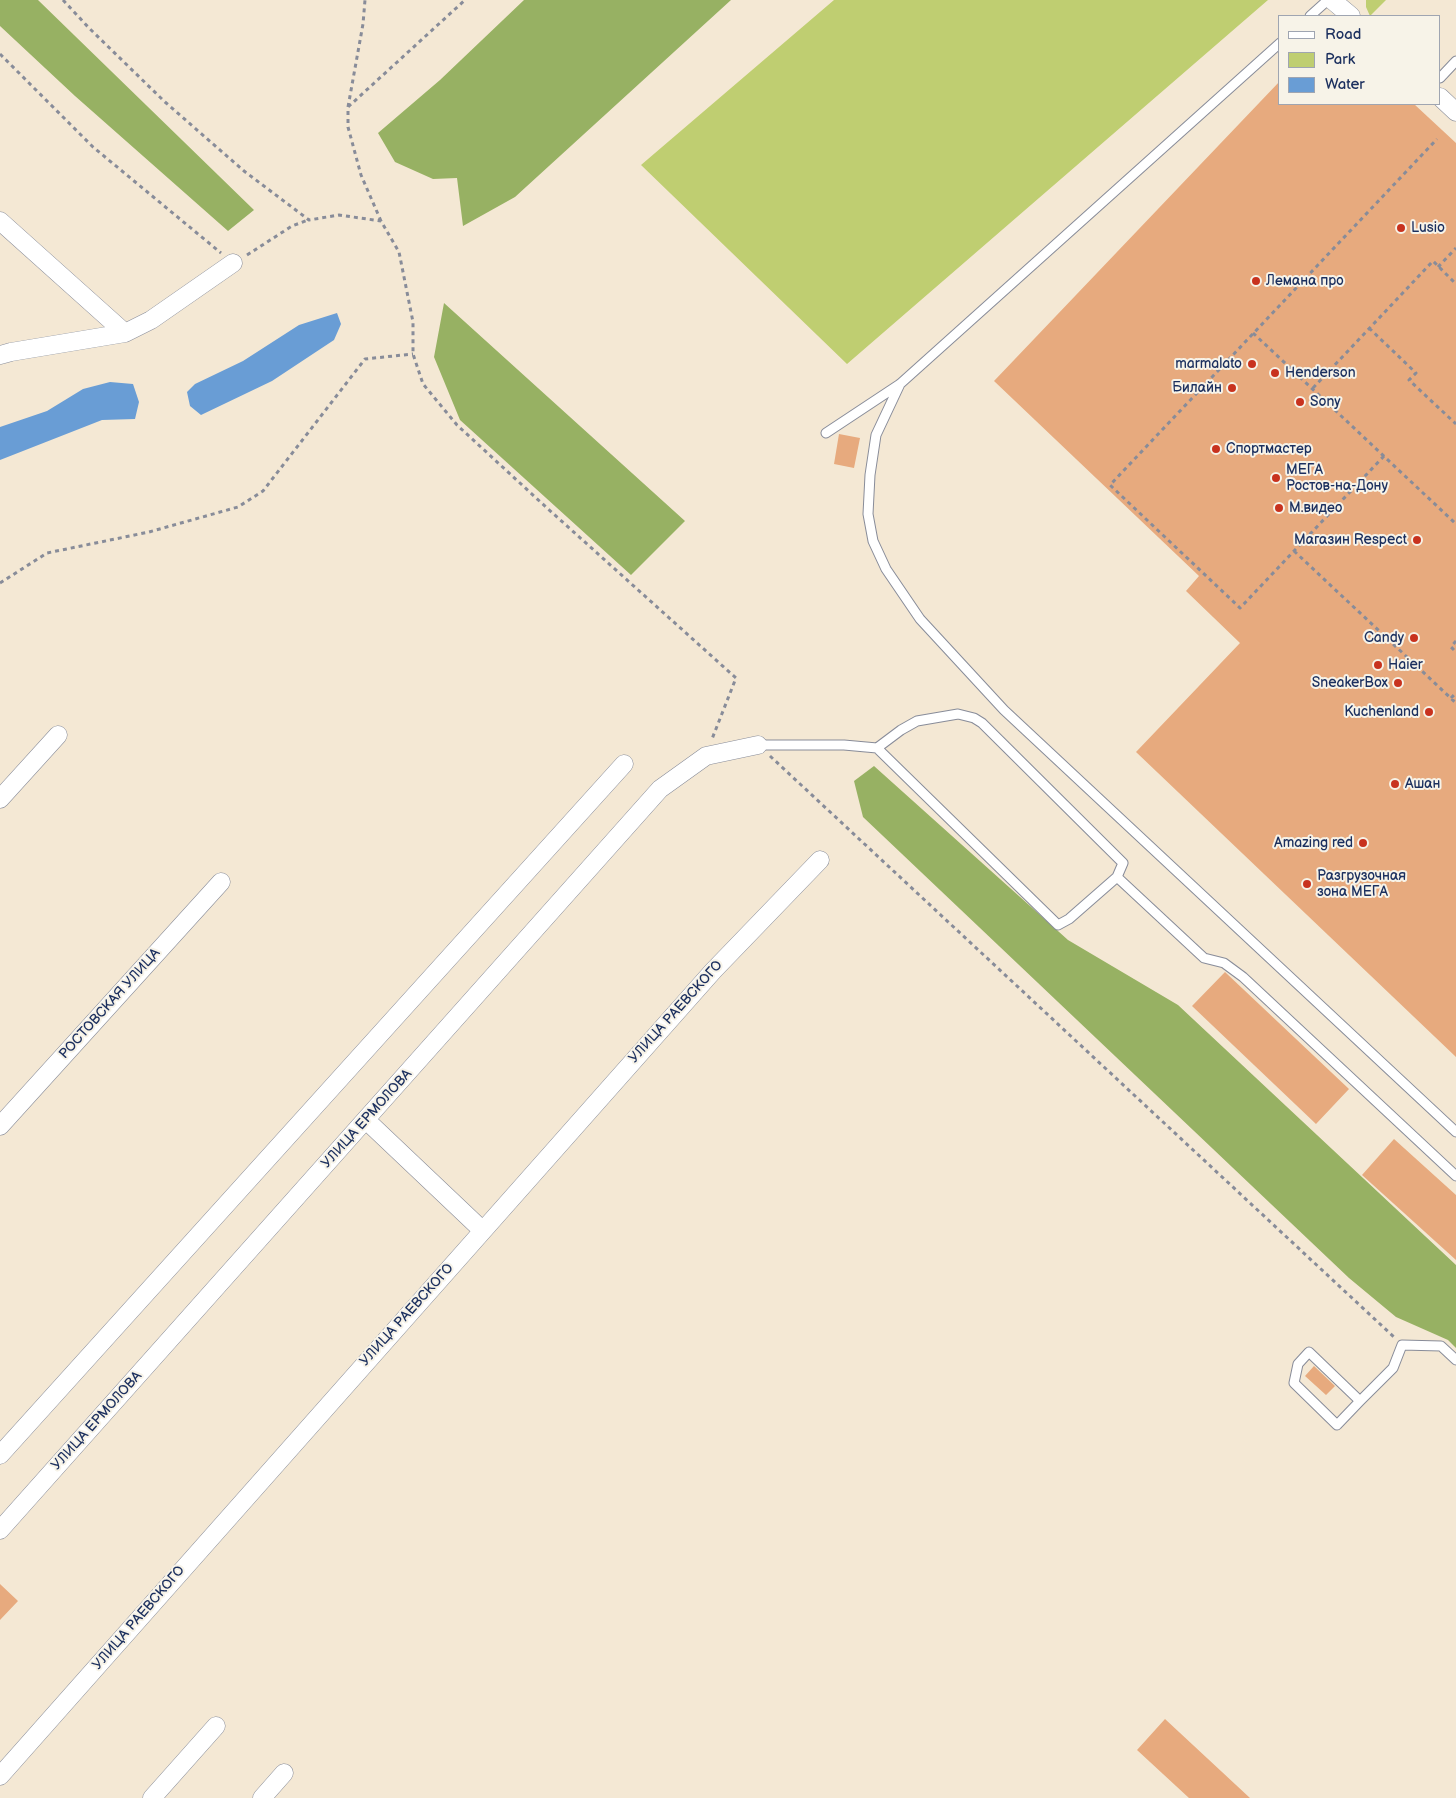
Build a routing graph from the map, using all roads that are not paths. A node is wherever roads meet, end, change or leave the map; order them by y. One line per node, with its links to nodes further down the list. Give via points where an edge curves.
1 (1330, 0): 2 (lane); 3 (street)
2 (1311, 15)
3 (1350, 15)
4 (1278, 46): 13 (lane)
5 (1456, 61): 6 (lane)
6 (1441, 77)
7 (1441, 98): 8 (street)
8 (1456, 112)
9 (0, 221): 11 (street)
10 (233, 263): 11 (street, via 151,320)
11 (125, 333): 12 (street)
12 (0, 355)
13 (900, 384): 14 (lane); 25 (lane, via 876,436 868,514 873,541 883,562 920,618 1004,710)
14 (826, 432)
15 (58, 735): 19 (street)
16 (758, 745): 17 (lane); 23 (street, УЛИЦА ЕРМОЛОВА, via 706,756 660,789)
17 (877, 748): 21 (lane, via 1058,925 1069,920); 21 (lane, via 917,721 958,714 974,718 1123,863)
18 (624, 764): 30 (street)
19 (0, 799)
20 (820, 860): 27 (street, УЛИЦА РАЕВСКОГО, via 713,971)
21 (1116, 877): 26 (lane, via 1204,958 1224,963 1243,977)
22 (221, 882): 24 (street, РОСТОВСКАЯ УЛИЦА)
23 (366, 1120): 27 (street); 31 (street, УЛИЦА ЕРМОЛОВА)
24 (0, 1126)
25 (1456, 1132)
26 (1456, 1176)
27 (482, 1230): 34 (street, УЛИЦА РАЕВСКОГО)
28 (1456, 1360): 29 (lane, via 1441,1346 1402,1345 1393,1368)
29 (1360, 1401): 29 (lane, via 1337,1425 1294,1383 1298,1364 1309,1352)
30 (0, 1455)
31 (0, 1530)
32 (216, 1726): 35 (street)
33 (284, 1773): 36 (street)
34 (0, 1776)
35 (152, 1798)
36 (262, 1798)

